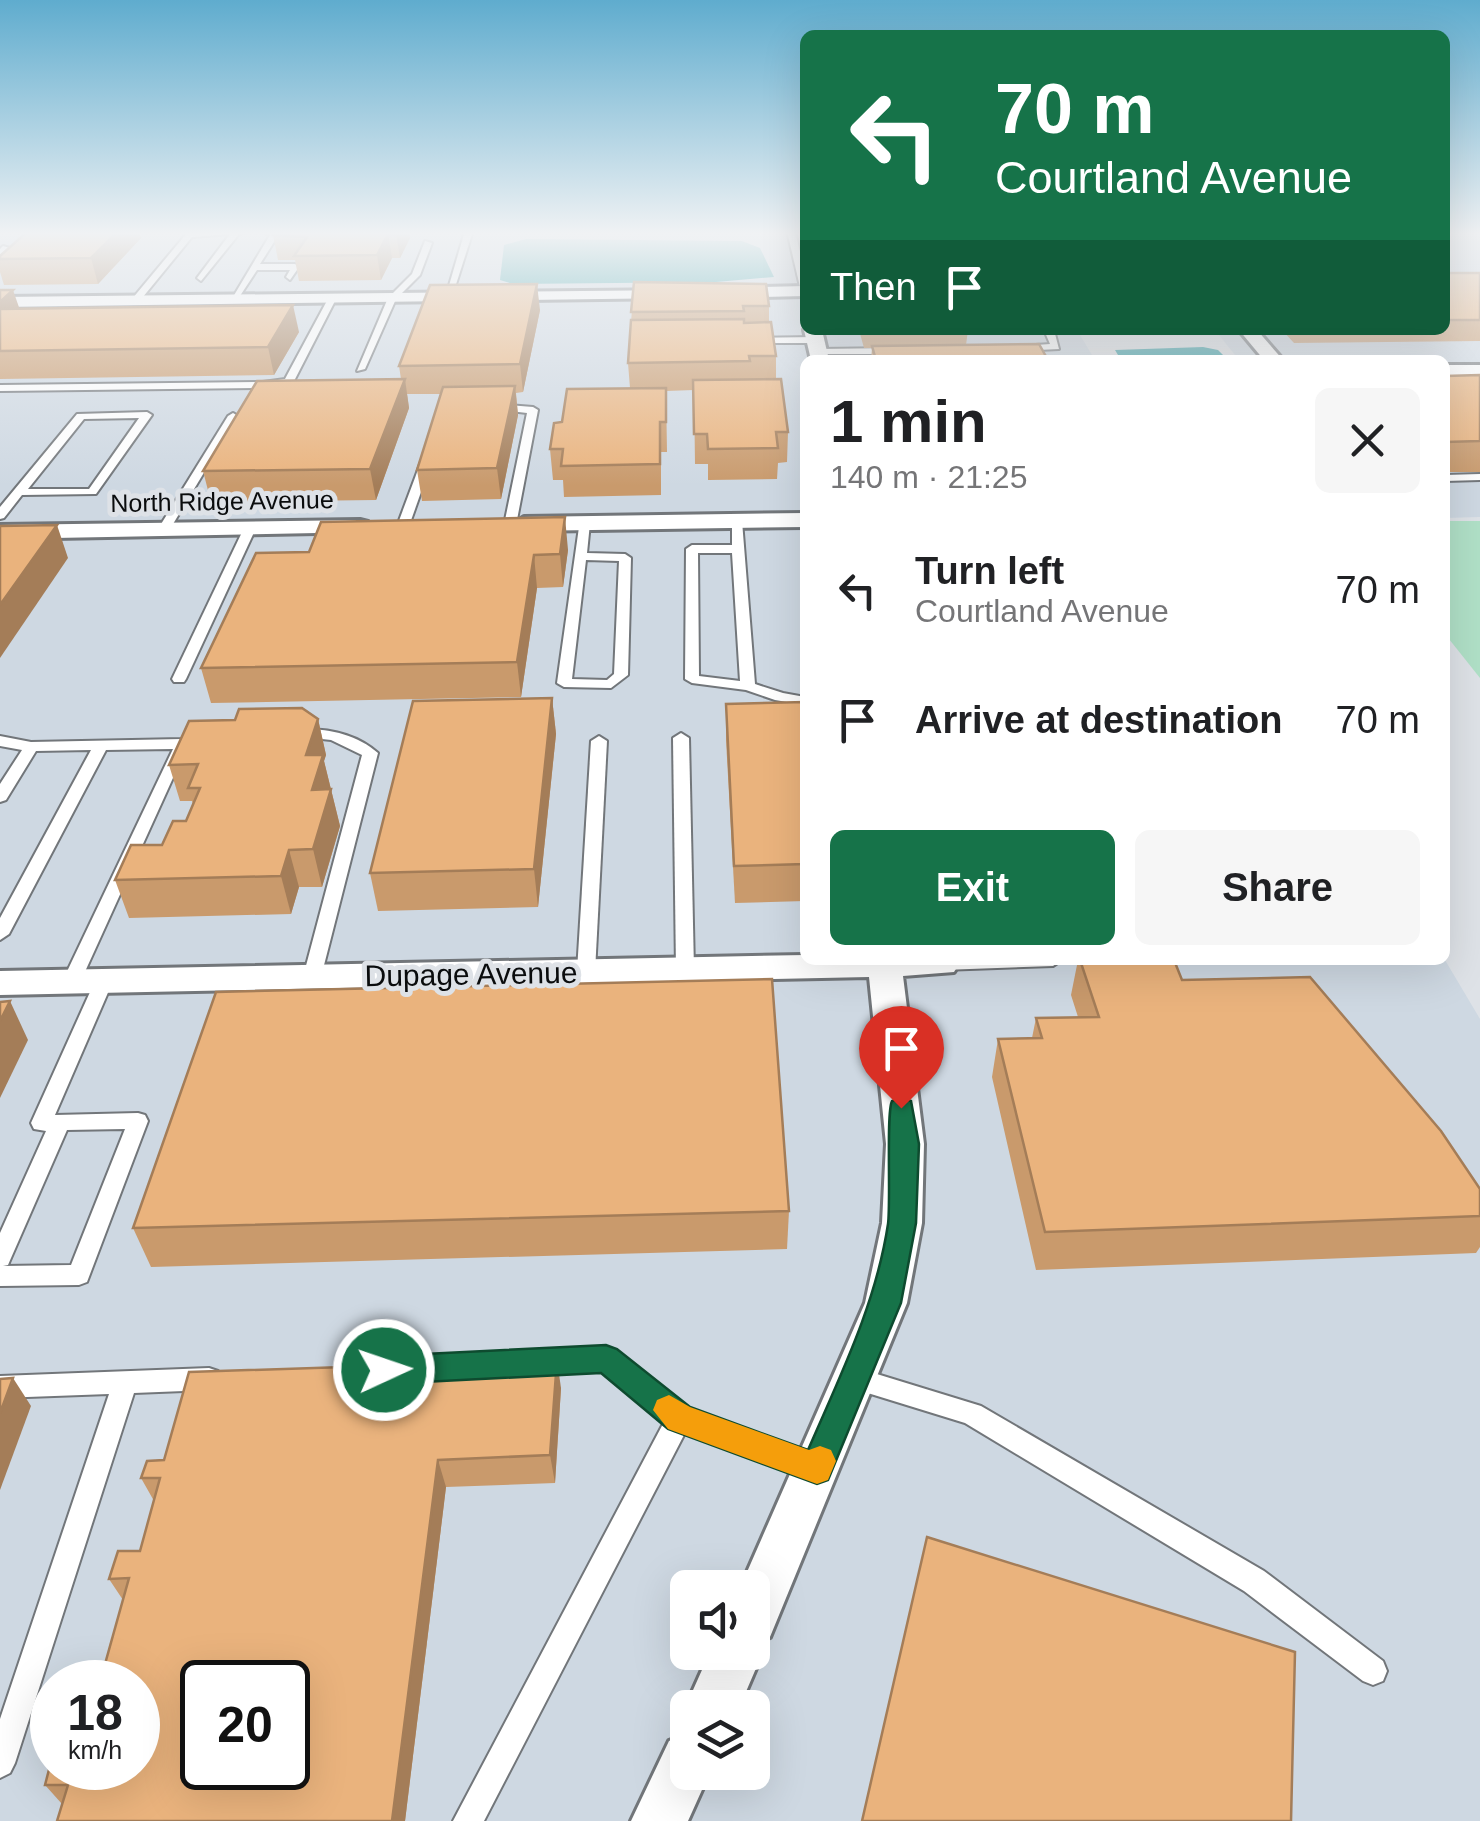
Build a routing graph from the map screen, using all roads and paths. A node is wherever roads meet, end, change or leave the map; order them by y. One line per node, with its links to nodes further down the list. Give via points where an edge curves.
1 (322, 316): 4 (lane)
2 (384, 316): 12 (lane)
3 (301, 320): 4 (lane)
4 (320, 320): 15 (lane, via 289,381)
5 (1052, 335): 9 (lane, via 1056,347)
6 (1252, 335): 11 (street)
7 (740, 341): 8 (lane)
8 (816, 346): 10 (lane)
9 (1008, 350)
10 (913, 351)
11 (1270, 355)
12 (360, 369)
13 (1480, 370): 14 (street)
14 (1450, 371)
15 (0, 388)
16 (490, 407): 26 (lane, via 533,410)
17 (234, 416): 29 (lane)
18 (430, 451): 27 (lane)
19 (1480, 477): 20 (lane)
20 (1450, 478)
21 (19, 492): 21 (lane, via 82,416 148,415 92,492); 22 (lane)
22 (0, 515)
23 (800, 520): 24 (street)
24 (736, 521): 25 (street); 31 (lane)
25 (584, 523): 26 (street); 32 (lane)
26 (501, 525)
27 (412, 526): 28 (street, North Ridge Avenue)
28 (250, 528): 29 (street, North Ridge Avenue); 33 (lane)
29 (164, 530): 30 (street, North Ridge Avenue)
30 (0, 532)
31 (738, 549): 34 (lane); 34 (lane, via 692,550 692,680)
32 (580, 556): 32 (lane, via 564,682 611,684 621,675 625,558)
33 (179, 679)
34 (748, 686): 35 (lane)
35 (800, 700)
36 (286, 734): 50 (lane, via 324,732 370,752)
37 (212, 736): 41 (lane)
38 (681, 738): 48 (lane)
39 (0, 741): 43 (lane)
40 (599, 741): 49 (lane)
41 (182, 744): 42 (lane); 51 (lane)
42 (101, 746): 43 (lane); 45 (lane)
43 (31, 747): 44 (lane)
44 (0, 797)
45 (0, 934)
46 (914, 965): 47 (street, Dupage Avenue)
47 (885, 966): 48 (street, Dupage Avenue); 58 (street, via 905,1144 902,1223 886,1303)
48 (685, 970): 49 (street, Dupage Avenue)
49 (586, 972): 50 (street, Dupage Avenue)
50 (312, 977): 51 (street, Dupage Avenue)
51 (87, 982): 52 (street, Dupage Avenue); 53 (lane, via 42,1124)
52 (0, 983)
53 (60, 1123): 54 (lane); 55 (lane, via 138,1120 79,1275)
54 (0, 1258)
55 (0, 1276)
56 (510, 1364): 61 (lane, via 606,1359)
57 (240, 1377): 59 (lane)
58 (853, 1378): 62 (street); 64 (lane, via 972,1414 1254,1581)
59 (125, 1383): 60 (lane); 65 (lane)
60 (0, 1387)
61 (679, 1418): 62 (lane); 67 (lane)
62 (817, 1468): 63 (street)
63 (770, 1577)
64 (1373, 1671)
65 (0, 1764)
66 (674, 1790): 68 (street)
67 (468, 1821)
68 (659, 1821)

